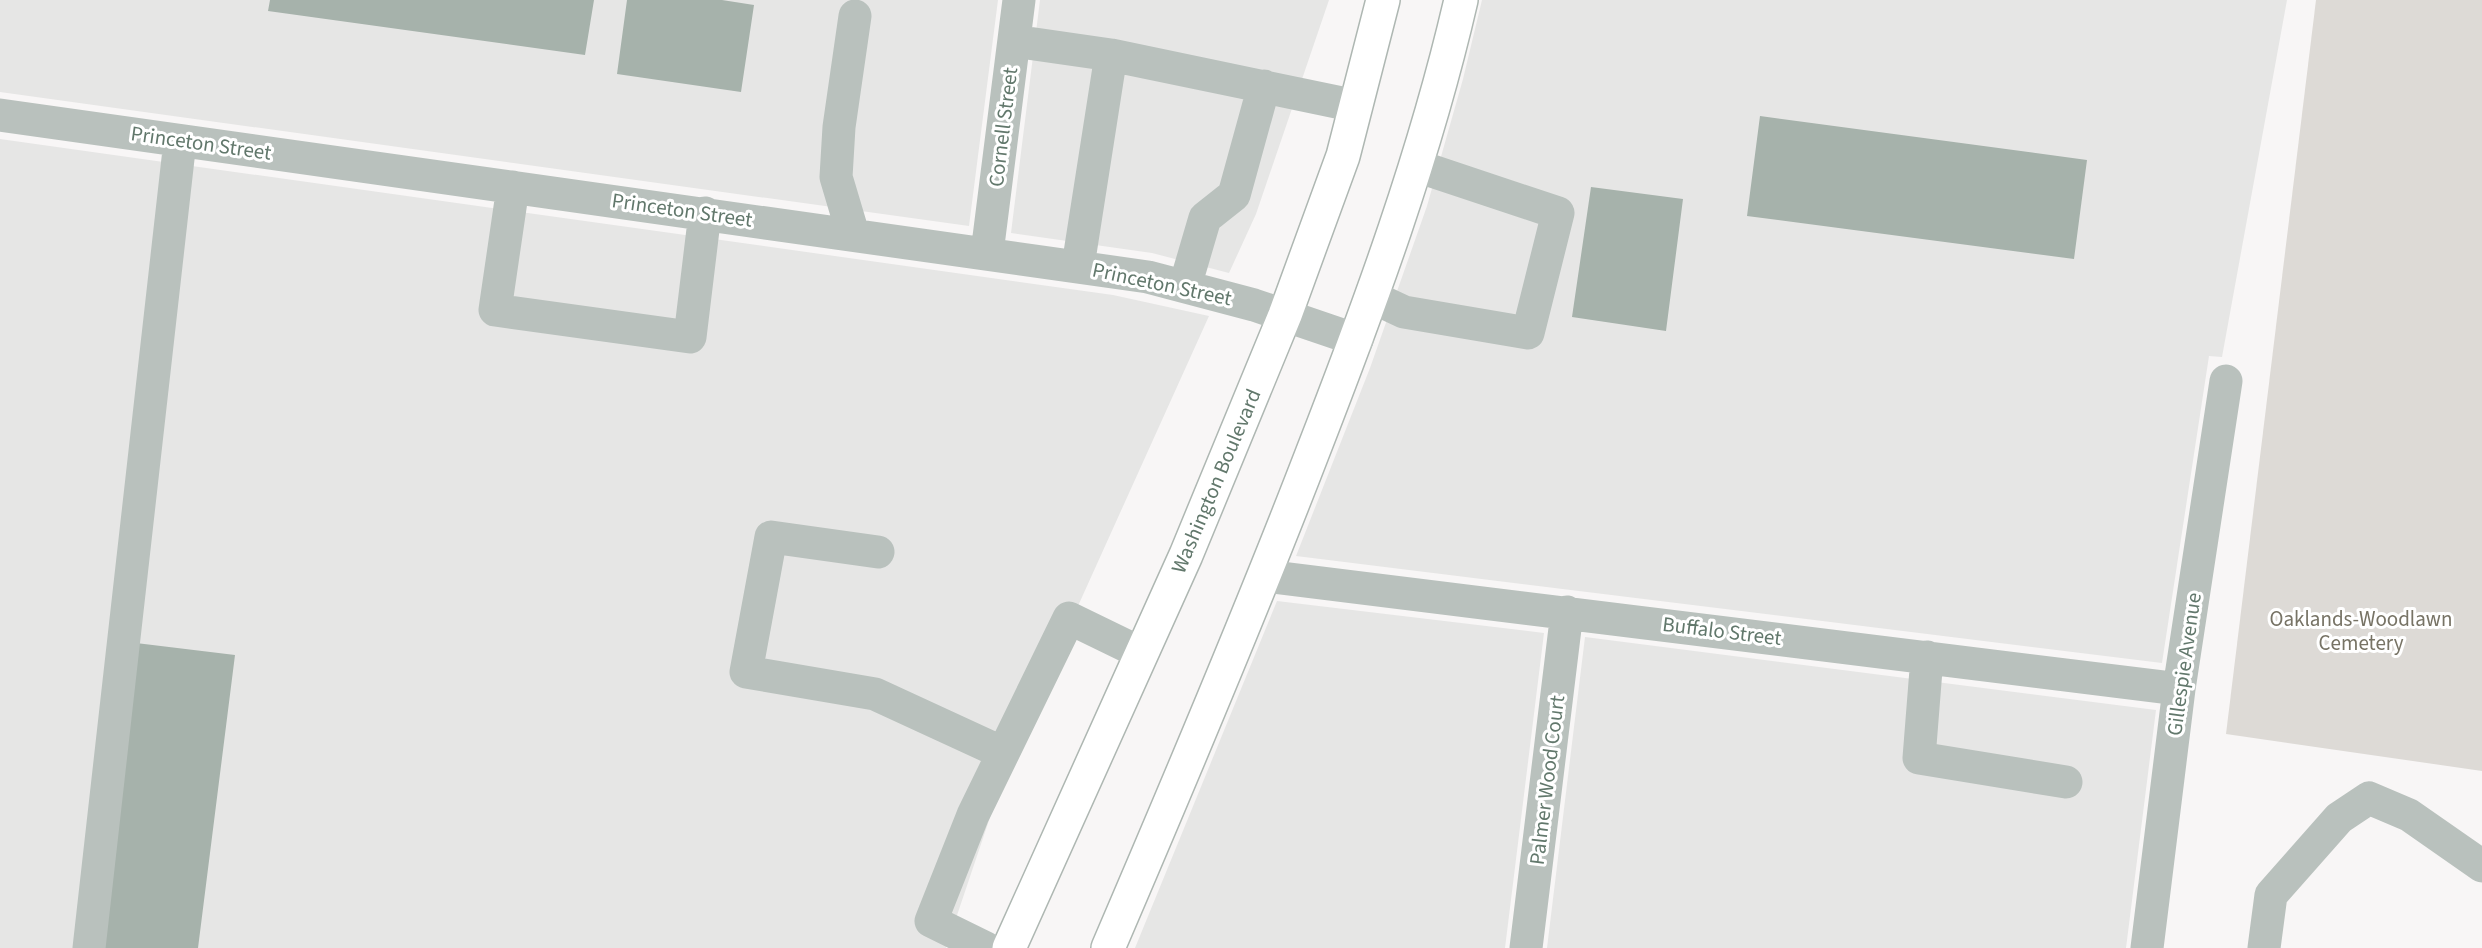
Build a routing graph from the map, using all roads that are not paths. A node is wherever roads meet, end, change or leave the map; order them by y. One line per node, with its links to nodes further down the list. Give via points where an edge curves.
1 (1019, 0): 5 (street, Cornell Street)
2 (1383, 0): 8 (main road, Washington Boulevard)
3 (1461, 0): 11 (main road)
4 (855, 16): 14 (street, via 836,177)
5 (1014, 41): 6 (street); 15 (street, Cornell Street)
6 (1111, 55): 7 (street); 16 (street)
7 (1264, 86): 8 (street); 17 (street, via 1234,195 1205,218)
8 (1356, 106): 19 (main road, Washington Boulevard, via 1343,156)
9 (0, 116): 10 (street, Princeton Street)
10 (180, 141): 12 (street, Princeton Street); 31 (street)
11 (1417, 166): 18 (main road); 18 (street, via 1558,213 1528,333 1404,312)
12 (513, 187): 13 (street, Princeton Street); 13 (street, via 495,310 690,337)
13 (705, 213): 14 (street, Princeton Street)
14 (853, 234): 15 (street, Princeton Street)
15 (987, 253): 16 (street, Princeton Street)
16 (1078, 266): 17 (street, Princeton Street)
17 (1185, 286): 19 (street, Princeton Street)
18 (1372, 297): 20 (main road)
19 (1286, 315): 20 (street, Princeton Street); 25 (main road, Washington Boulevard)
20 (1357, 340): 23 (main road)
21 (2226, 381): 27 (street, Gillespie Avenue)
22 (879, 552): 28 (street, via 771,537 746,672 875,694)
23 (1265, 576): 24 (street, Buffalo Street); 34 (main road)
24 (1567, 612): 26 (street, Buffalo Street); 35 (street, Palmer Wood Court)
25 (1141, 653): 28 (street, via 1069,618); 33 (main road, Washington Boulevard)
26 (1927, 657): 27 (street, Buffalo Street); 29 (street, via 1919,758)
27 (2179, 689): 36 (street, Gillespie Avenue)
28 (1003, 753): 32 (street, via 973,815 931,921)
29 (2066, 782)
30 (2482, 866): 37 (street, via 2409,815 2369,798 2339,818 2271,895)
31 (89, 948)
32 (986, 948)
33 (1009, 948)
34 (1107, 948)
35 (1526, 948)
36 (2146, 948)
37 (2264, 948)

